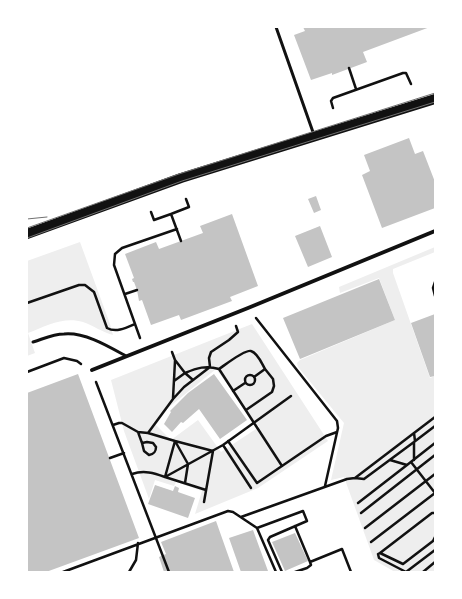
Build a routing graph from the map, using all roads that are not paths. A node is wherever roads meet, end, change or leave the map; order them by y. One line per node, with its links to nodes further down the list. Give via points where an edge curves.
1 (276, 27): 3 (lane)
2 (435, 99): 3 (main road)
3 (314, 136): 5 (main road, via 181,178)
4 (435, 231): 7 (street)
5 (27, 234)
6 (33, 342): 7 (lane, via 54,335 78,335)
7 (128, 357): 8 (street)
8 (92, 370)

